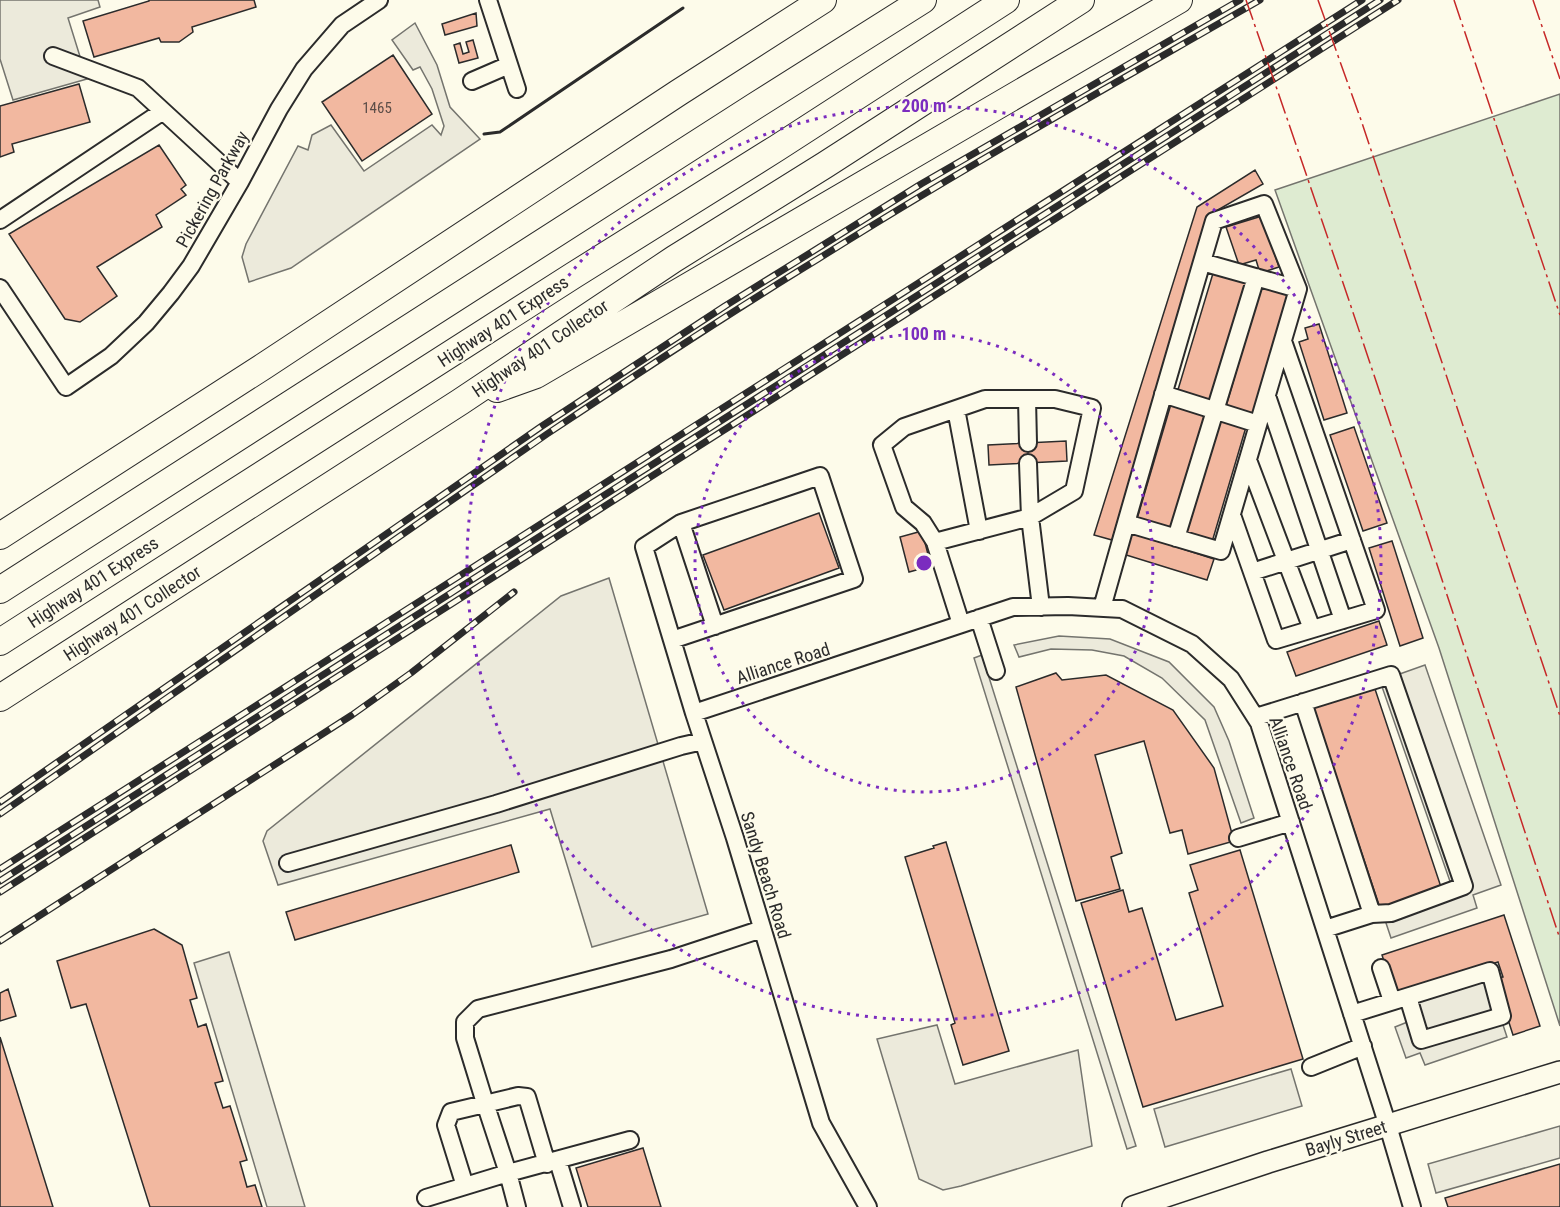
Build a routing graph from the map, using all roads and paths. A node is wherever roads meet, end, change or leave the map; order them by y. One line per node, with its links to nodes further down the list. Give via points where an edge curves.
1 (379, 0): 13 (street, Pickering Parkway, via 342,25 304,69)
2 (488, 0): 9 (street)
3 (823, 0): 35 (highway)
4 (923, 0): 42 (highway)
5 (1006, 0): 51 (highway, Highway 401 Express)
6 (1081, 0): 23 (highway, Highway 401 Collector, via 674,259)
7 (1179, 0): 23 (highway, via 536,375)
8 (53, 56): 12 (street, via 138,88)
9 (509, 65): 10 (street); 11 (street)
10 (472, 81)
11 (517, 89)
12 (163, 111): 13 (street); 14 (street)
13 (240, 182): 17 (street, Pickering Parkway, via 191,266 146,323 111,356 66,387)
14 (0, 220)
15 (1202, 262): 16 (street); 18 (street, via 1214,221 1264,204); 20 (street)
16 (1256, 277): 18 (street); 25 (street)
17 (0, 288)
18 (1298, 289): 19 (street)
19 (1283, 341): 21 (street); 37 (street)
20 (1163, 394): 25 (street); 33 (street)
21 (1267, 396): 26 (street); 39 (street)
22 (1026, 399): 24 (street, via 985,399); 27 (street); 31 (street, via 1055,399 1092,408 1074,491)
23 (460, 402): 53 (highway, Highway 401 Collector)
24 (956, 409): 34 (street); 38 (street, via 904,427 882,445 904,507 923,523)
25 (1216, 410): 26 (street); 36 (street)
26 (1258, 424): 28 (street)
27 (1028, 443)
28 (1248, 460): 30 (street); 40 (street)
29 (1028, 463): 31 (street)
30 (1232, 514): 36 (street, via 1221,551); 41 (street)
31 (1030, 517): 34 (street); 43 (street)
32 (681, 523): 48 (street); 48 (street, via 820,476 854,579); 50 (street, Sandy Beach Road, via 644,547)
33 (1126, 523): 36 (street); 44 (street)
34 (979, 531): 38 (street)
35 (0, 536)
36 (1176, 538)
37 (1352, 540): 39 (street); 46 (street, via 1377,610)
38 (935, 542): 47 (street)
39 (1319, 551): 40 (street); 46 (street)
40 (1286, 561): 41 (street); 49 (street)
41 (1252, 572): 49 (street, via 1276,640)
42 (0, 590)
43 (1041, 607): 44 (street, Alliance Road); 45 (street, Alliance Road, via 1013,607)
44 (1102, 608): 56 (street, Alliance Road, via 1122,609 1192,644 1231,679)
45 (980, 618): 47 (street, Alliance Road); 52 (street)
46 (1343, 620): 49 (street)
47 (961, 624): 55 (street, Alliance Road)
48 (715, 626): 50 (street)
49 (1312, 629)
50 (672, 640): 55 (street, Sandy Beach Road)
51 (0, 642)
52 (996, 671)
53 (0, 698)
54 (1303, 702): 56 (street); 61 (street); 61 (street, via 1391,675 1464,886 1391,913)
55 (694, 713): 57 (street, Sandy Beach Road)
56 (1256, 717): 58 (street, Alliance Road)
57 (703, 741): 60 (street); 62 (street, Sandy Beach Road)
58 (1291, 822): 59 (street); 63 (street, Alliance Road)
59 (1238, 838)
60 (288, 863)
61 (1372, 915): 63 (street)
62 (762, 929): 70 (street, via 671,959 478,1009 465,1022 465,1038); 79 (street, Sandy Beach Road, via 821,1123)
63 (1325, 929): 66 (street, Alliance Road)
64 (1381, 968): 65 (street)
65 (1400, 999): 65 (street, via 1490,971 1502,1016 1421,1040); 66 (street)
66 (1352, 1014): 67 (street, Alliance Road)
67 (1362, 1046): 68 (street); 71 (street, Alliance Road)
68 (1311, 1067)
69 (1560, 1072): 71 (main road, Bayly Street)
70 (485, 1103): 73 (street, via 527,1097); 74 (street); 75 (street, via 451,1112 446,1125 454,1170)
71 (1388, 1126): 80 (main road, Bayly Street); 81 (street, Alliance Road)
72 (630, 1140): 73 (street)
73 (552, 1162): 74 (street); 78 (street)
74 (508, 1173): 75 (street); 77 (street)
75 (465, 1186): 76 (street)
76 (426, 1198)
77 (518, 1207)
78 (572, 1207)
79 (868, 1207)
80 (1133, 1207)
81 (1412, 1207)

